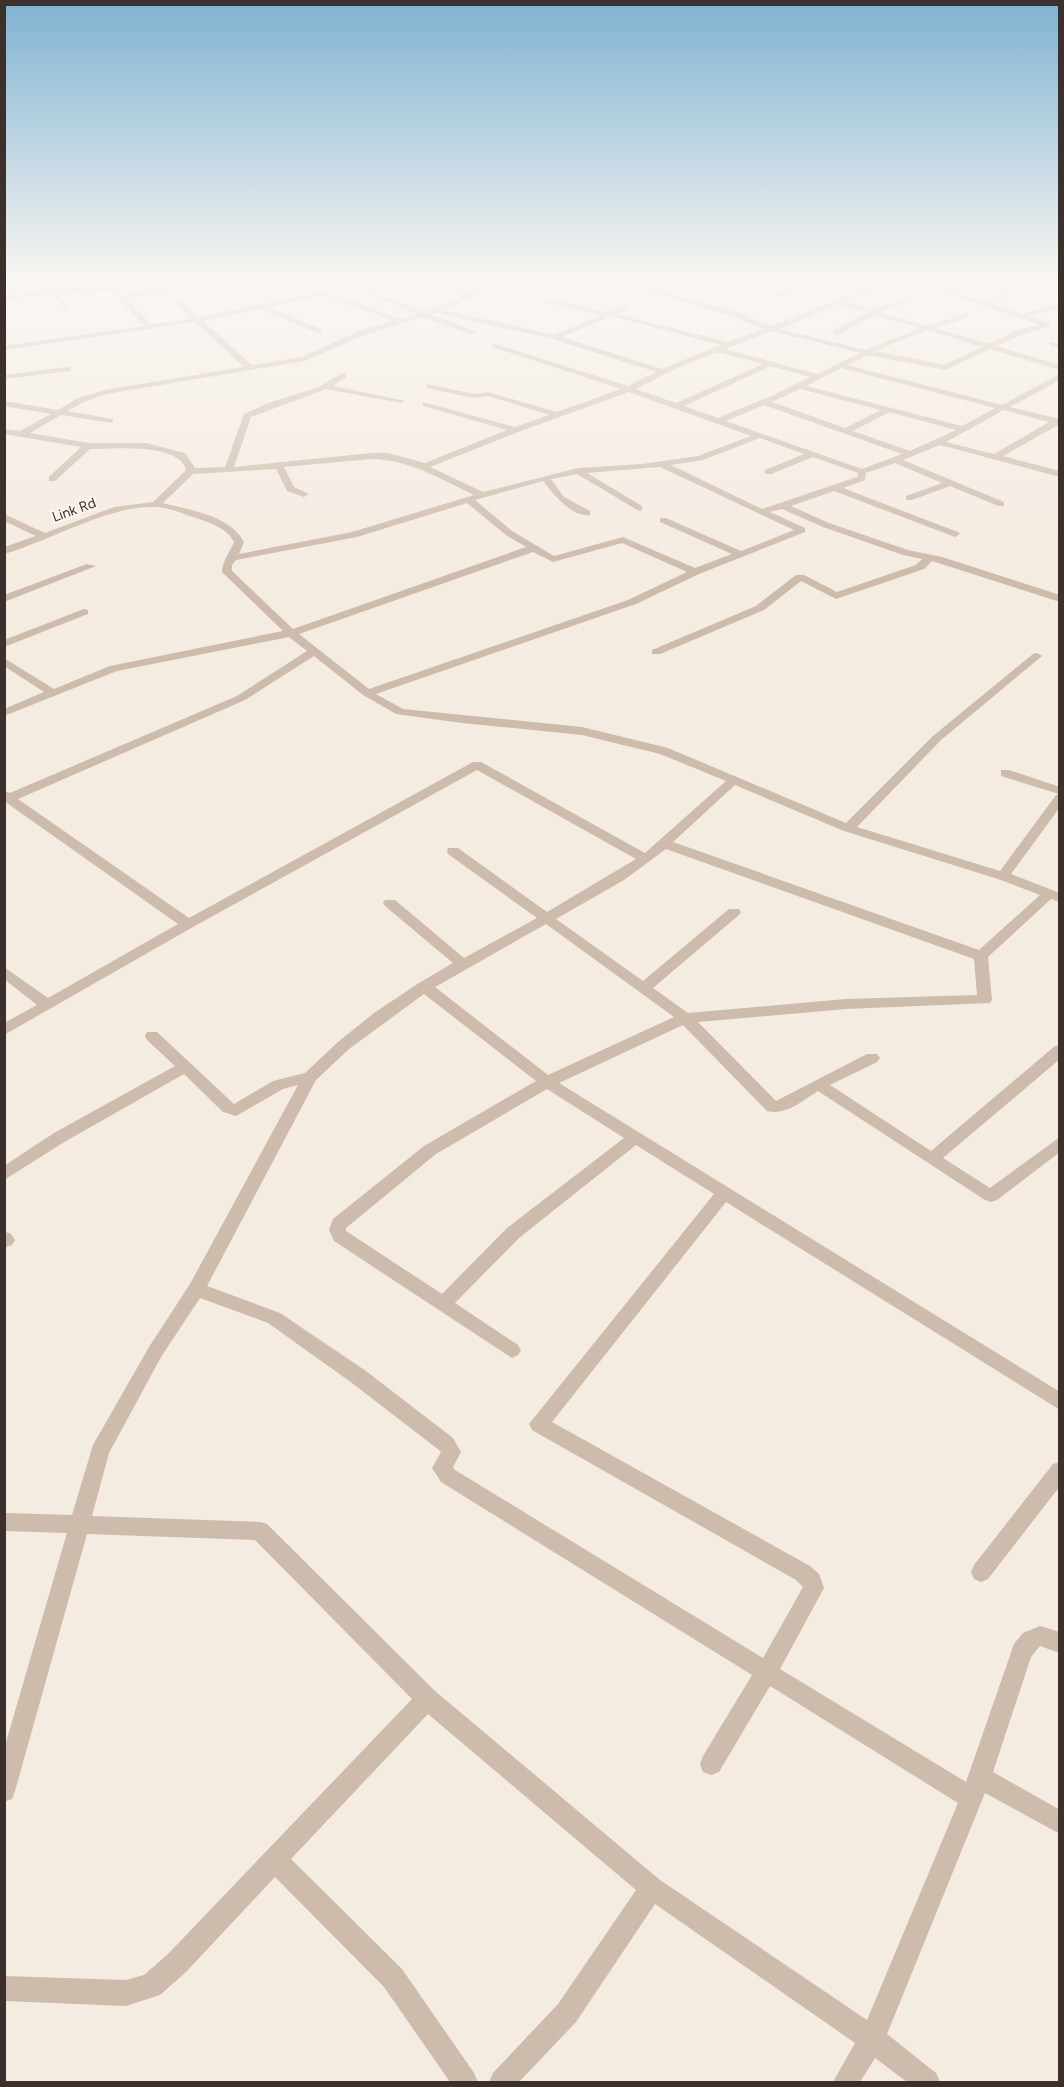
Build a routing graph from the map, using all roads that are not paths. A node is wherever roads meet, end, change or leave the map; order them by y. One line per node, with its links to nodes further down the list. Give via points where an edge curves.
1 (204, 375): 20 (street, via 123,387 94,395)
2 (343, 375): 11 (street)
3 (588, 375): 12 (street)
4 (656, 375): 12 (street)
5 (745, 375): 17 (street)
6 (879, 375): 18 (street)
7 (815, 376): 10 (street)
8 (1059, 376): 18 (street)
9 (430, 386): 21 (street, via 474,396 488,394)
10 (798, 386): 14 (street); 19 (street)
11 (326, 387): 13 (street); 40 (street, via 247,416)
12 (629, 389): 17 (street); 21 (street)
13 (401, 401)
14 (764, 402): 23 (street); 28 (street)
15 (4, 403): 20 (street)
16 (426, 404): 26 (street)
17 (676, 406): 23 (street)
18 (1004, 406): 24 (street); 25 (street)
19 (888, 409): 25 (street); 28 (street)
20 (59, 413): 22 (street); 29 (street)
21 (559, 415): 26 (street)
22 (110, 421)
23 (717, 421): 30 (street)
24 (1058, 422): 35 (street)
25 (963, 429): 31 (street)
26 (515, 430): 39 (street)
27 (4, 431): 29 (street)
28 (844, 432): 33 (street)
29 (22, 434): 32 (street)
30 (758, 436): 34 (street); 37 (street, via 700,458)
31 (938, 442): 33 (street); 35 (street)
32 (88, 446): 41 (street, via 146,446 182,455); 46 (street)
33 (910, 454): 36 (street)
34 (811, 455): 43 (street); 44 (street)
35 (995, 457): 45 (street)
36 (896, 460): 44 (street); 48 (street)
37 (663, 465): 42 (street); 58 (street)
38 (279, 466): 39 (street, via 388,456); 40 (street); 50 (street, via 290,489)
39 (422, 466): 51 (street)
40 (228, 470): 41 (street)
41 (191, 471): 54 (street)
42 (579, 471): 47 (street); 57 (street)
43 (768, 472)
44 (862, 472): 49 (street, via 862,478)
45 (1059, 474)
46 (52, 478)
47 (545, 478): 51 (street); 59 (street, via 561,499)
48 (949, 483): 52 (street); 55 (street)
49 (835, 488): 56 (street); 62 (street)
50 (304, 494)
51 (482, 495): 53 (street)
52 (909, 498)
53 (468, 499): 64 (street); 68 (street, via 345,537)
54 (156, 504): 63 (street, Link Rd, via 117,509); 68 (street, via 200,516 234,533 239,542)
55 (1001, 504)
56 (783, 506): 58 (street); 67 (street, via 906,554)
57 (639, 508)
58 (761, 512): 66 (street, via 802,530)
59 (586, 513)
60 (4, 517): 63 (street)
61 (663, 520): 66 (street)
62 (955, 534)
63 (44, 536): 65 (street, Link Rd)
64 (534, 548): 70 (street, via 554,559 623,540); 74 (street)
65 (4, 551)
66 (740, 554): 70 (street)
67 (930, 557): 72 (street); 77 (street, via 920,567 836,596 800,577 760,608)
68 (233, 558): 74 (street, via 227,572)
69 (91, 566): 71 (street)
70 (695, 572): 81 (street, via 621,606)
71 (4, 599)
72 (1059, 599)
73 (84, 612): 75 (street)
74 (291, 633): 76 (street); 80 (street, via 114,668)
75 (4, 644)
76 (315, 651): 81 (street); 86 (street, via 241,698)
77 (656, 652)
78 (1037, 656): 88 (street, via 937,738)
79 (4, 661): 80 (street)
80 (53, 693): 82 (street)
81 (367, 693): 84 (street, via 399,712 582,731 664,751)
82 (4, 713)
83 (1005, 773): 85 (street)
84 (734, 780): 88 (street); 89 (street)
85 (1059, 791)
86 (7, 796): 97 (street)
87 (1059, 798): 92 (street)
88 (848, 828): 92 (street)
89 (665, 844): 91 (street); 98 (street)
90 (453, 851): 96 (street)
91 (646, 859): 96 (street); 97 (street, via 477,765)
92 (1003, 876): 93 (street)
93 (1054, 896): 98 (street)
94 (390, 903): 99 (street)
95 (734, 912): 102 (street)
96 (548, 918): 99 (street); 102 (street)
97 (188, 924): 103 (street)
98 (981, 956): 104 (street, via 985,1000 846,1004)
99 (464, 964): 101 (street)
100 (4, 970): 103 (street)
101 (424, 987): 110 (street, via 332,1053); 111 (street)
102 (643, 987): 104 (street)
103 (47, 1005): 105 (street)
104 (685, 1018): 111 (street); 112 (street, via 773,1107 788,1103)
105 (4, 1030)
106 (152, 1036): 109 (street)
107 (1059, 1050): 115 (street)
108 (872, 1058): 112 (street)
109 (185, 1067): 110 (street, via 236,1110 278,1084); 116 (street, via 60,1137)
110 (310, 1077): 118 (street)
111 (547, 1082): 113 (street); 119 (street, via 430,1150 336,1230 339,1236)
112 (819, 1084): 115 (street)
113 (635, 1138): 117 (street); 119 (street, via 513,1233)
114 (1059, 1143): 115 (street, via 991,1196)
115 (932, 1159)
116 (4, 1174)
117 (724, 1193): 121 (street); 127 (street, via 538,1424 812,1581 813,1588)
118 (196, 1289): 124 (street, via 155,1352 100,1451); 127 (street, via 274,1318 446,1444 451,1452 442,1468 448,1476)
119 (443, 1304): 120 (street)
120 (512, 1350)
121 (1059, 1402)
122 (1059, 1470): 125 (street)
123 (4, 1522): 124 (street)
124 (79, 1523): 128 (street, via 260,1532); 131 (street)
125 (981, 1572)
126 (1059, 1643): 130 (street, via 1040,1636 1022,1651)
127 (766, 1673): 129 (street); 130 (street)
128 (427, 1699): 133 (street); 134 (street)
129 (711, 1764)
130 (975, 1788): 132 (street); 136 (street)
131 (4, 1791)
132 (1059, 1823)
133 (275, 1860): 135 (street, via 151,1986 126,1993); 137 (street, via 393,1978)
134 (652, 1888): 136 (street); 138 (street, via 567,2013)
135 (4, 1988)
136 (872, 2039): 139 (street); 140 (street)
137 (465, 2082)
138 (502, 2082)
139 (846, 2082)
140 (927, 2082)

